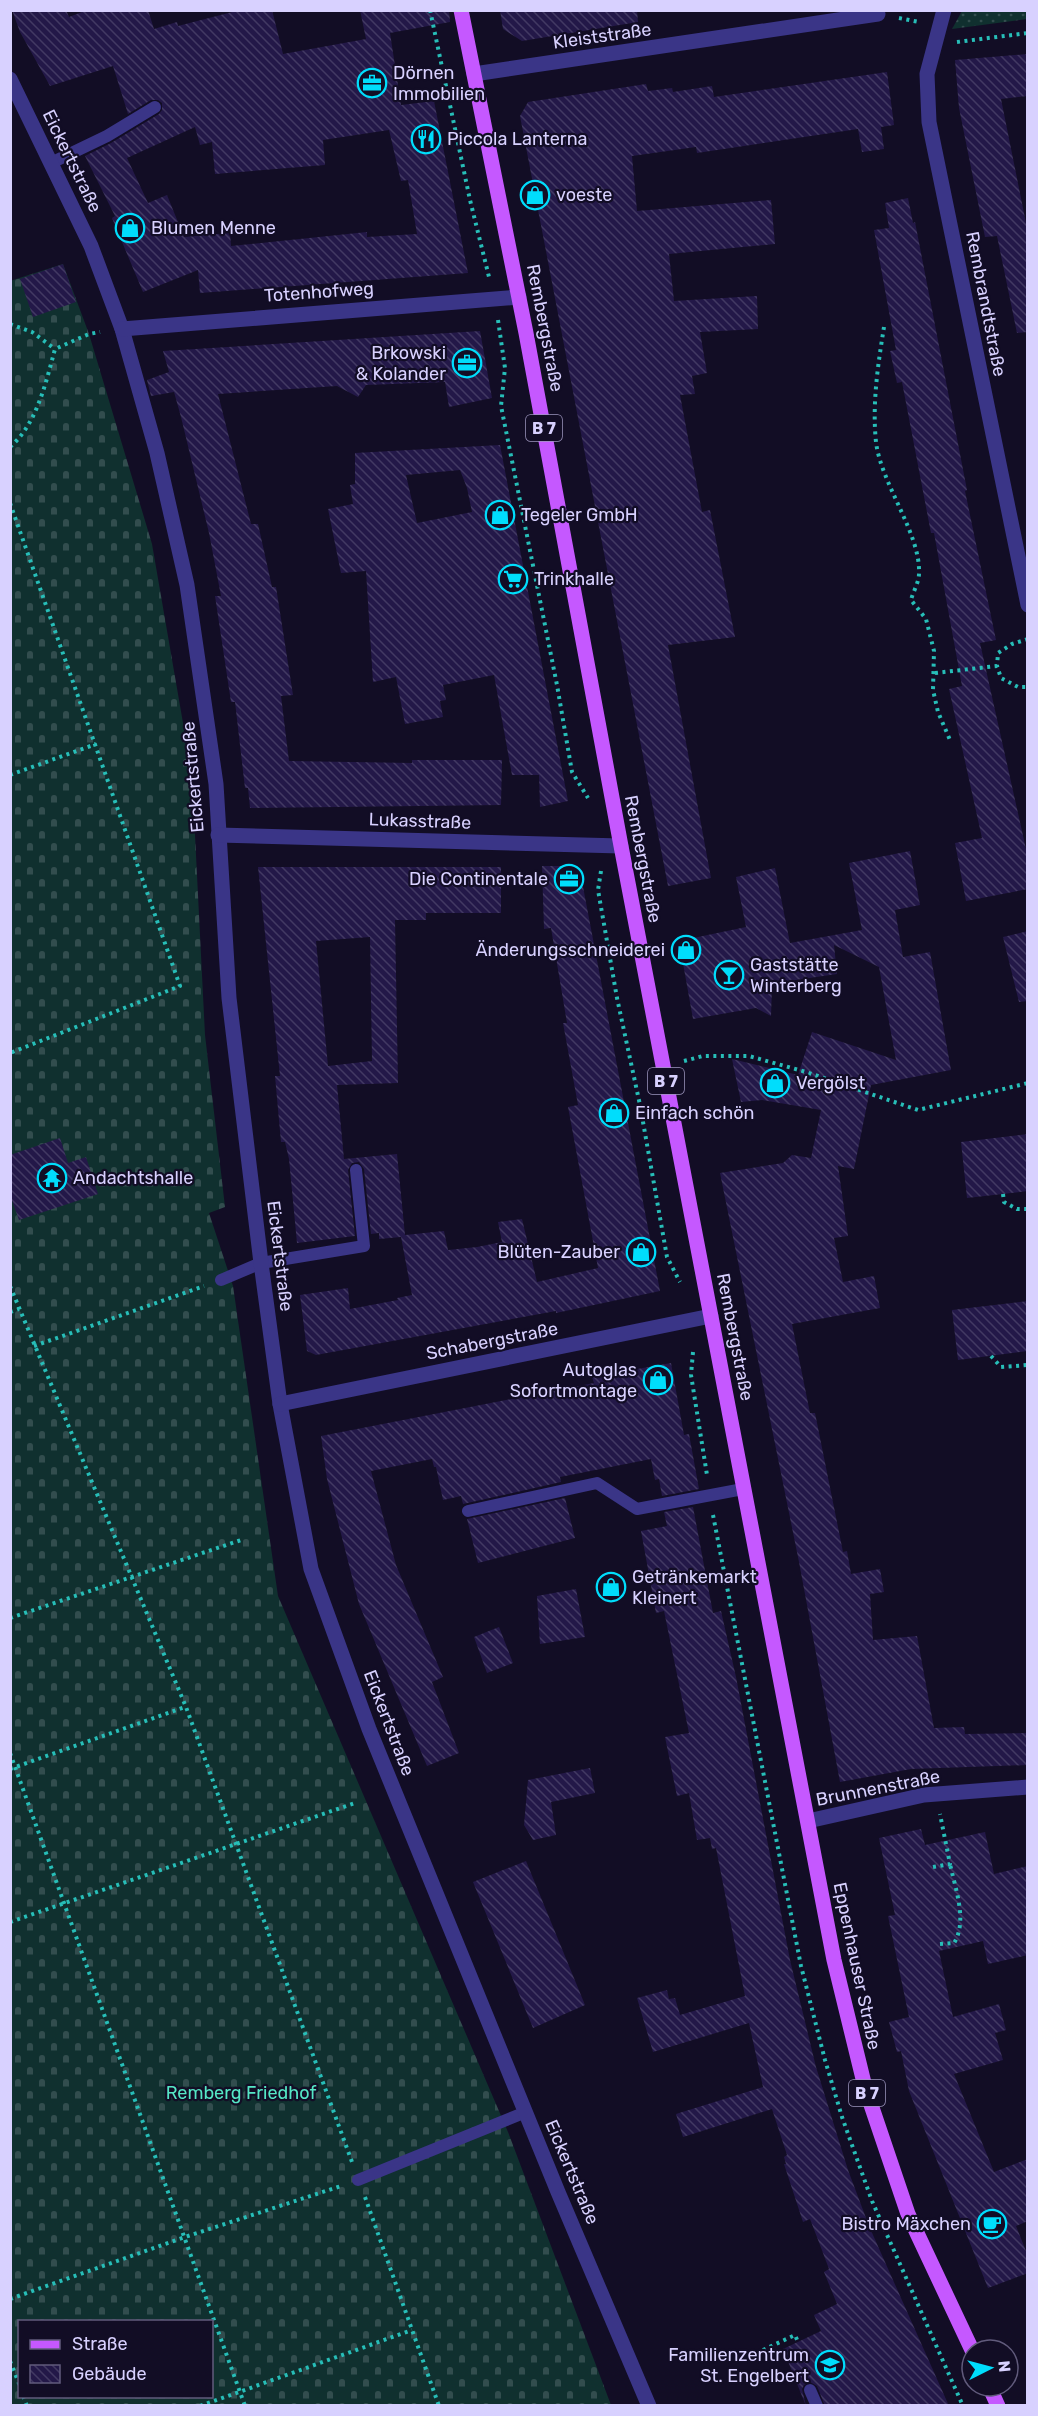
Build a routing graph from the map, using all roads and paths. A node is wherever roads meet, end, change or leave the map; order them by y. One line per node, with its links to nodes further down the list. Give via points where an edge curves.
1 (430, 10): 13 (path)
2 (461, 10): 8 (main road, Rembergstraße / B 7)
3 (944, 10): 5 (street, Rembrandtstraße)
4 (878, 14): 5 (path); 8 (street, Kleiststraße)
5 (938, 26): 7 (street, Rembrandtstraße)
6 (1028, 33): 7 (path)
7 (934, 45): 20 (street, Rembrandtstraße, via 927,74 929,122)
8 (474, 74): 12 (main road, Rembergstraße / B 7)
9 (10, 78): 11 (street, Eickertstraße)
10 (155, 107): 11 (lane)
11 (51, 163): 16 (street, Eickertstraße, via 91,246)
12 (519, 297): 13 (street, Totenhofweg); 31 (main road, Rembergstraße / B 7)
13 (495, 298): 16 (street, Totenhofweg); 28 (path, via 505,368 501,406 572,772)
14 (10, 324): 17 (path, via 32,332)
15 (884, 327): 23 (path, via 877,371 876,443 915,545 920,575 911,600 926,619)
16 (122, 329): 17 (path, via 89,334); 29 (street, Eickertstraße, via 188,585 209,724)
17 (55, 349): 18 (path, via 39,403 18,441)
18 (10, 447)
19 (10, 503): 26 (path)
20 (1028, 605)
21 (1028, 639): 22 (path, via 998,653)
22 (997, 666): 23 (path); 24 (path, via 1001,678 1018,687)
23 (935, 673): 25 (path, via 933,690)
24 (1028, 687)
25 (950, 740)
26 (96, 744): 27 (path); 32 (path, via 180,986)
27 (10, 775)
28 (588, 799)
29 (218, 835): 30 (street, Lukasstraße); 38 (street, Eickertstraße, via 229,998)
30 (598, 845): 31 (street, Lukasstraße); 44 (path, via 598,890 617,998 667,1257 679,1280)
31 (621, 846): 33 (main road, Rembergstraße / B 7)
32 (10, 1053)
33 (663, 1065): 34 (path, via 703,1056 749,1056 918,1110); 43 (main road, Rembergstraße / B 7)
34 (1028, 1083)
35 (356, 1170): 38 (lane, via 364,1246)
36 (1003, 1194): 37 (path, via 1004,1202 1017,1209)
37 (1028, 1209)
38 (261, 1263): 39 (lane); 48 (street, Eickertstraße)
39 (221, 1280): 45 (path)
40 (10, 1286): 41 (path)
41 (20, 1309): 42 (path); 45 (path)
42 (10, 1312)
43 (711, 1316): 44 (street, Schabergstraße); 49 (main road, Rembergstraße / B 7)
44 (686, 1322): 48 (street, Schabergstraße)
45 (34, 1346): 52 (path)
46 (992, 1356): 47 (path, via 1001,1367)
47 (1028, 1365)
48 (280, 1404): 67 (street, Eickertstraße, via 311,1569 369,1729)
49 (743, 1489): 50 (lane, via 637,1509 597,1483); 60 (main road, Rembergstraße / B 7)
50 (468, 1510)
51 (244, 1539): 52 (path)
52 (131, 1576): 53 (path); 54 (path)
53 (10, 1618)
54 (186, 1707): 56 (path); 61 (path)
55 (10, 1753): 56 (path)
56 (13, 1768): 64 (path)
57 (1028, 1787): 58 (street, Brunnenstraße)
58 (936, 1794): 60 (street, Brunnenstraße); 62 (path)
59 (355, 1803): 61 (path)
60 (807, 1821): 72 (main road, Eppenhauser Straße / B 7, via 834,1960 865,2087 908,2214)
61 (236, 1846): 64 (path); 68 (path)
62 (950, 1864): 63 (path); 66 (path, via 960,1914 958,1936 954,1943)
63 (933, 1867)
64 (64, 1903): 65 (path); 69 (path)
65 (10, 1922)
66 (940, 1944)
67 (525, 2112): 68 (lane); 82 (street, Eickertstraße)
68 (358, 2180): 69 (path); 71 (path)
69 (185, 2237): 70 (path); 78 (path)
70 (10, 2299)
71 (412, 2330): 78 (path); 81 (path)
72 (966, 2338)
73 (798, 2342): 74 (path, via 795,2335)
74 (763, 2350)
75 (10, 2361): 76 (path)
76 (18, 2381)
77 (810, 2390): 83 (lane)
78 (240, 2392): 79 (path); 80 (path)
79 (200, 2406)
80 (245, 2406)
81 (439, 2406)
82 (649, 2406)
83 (817, 2406)

